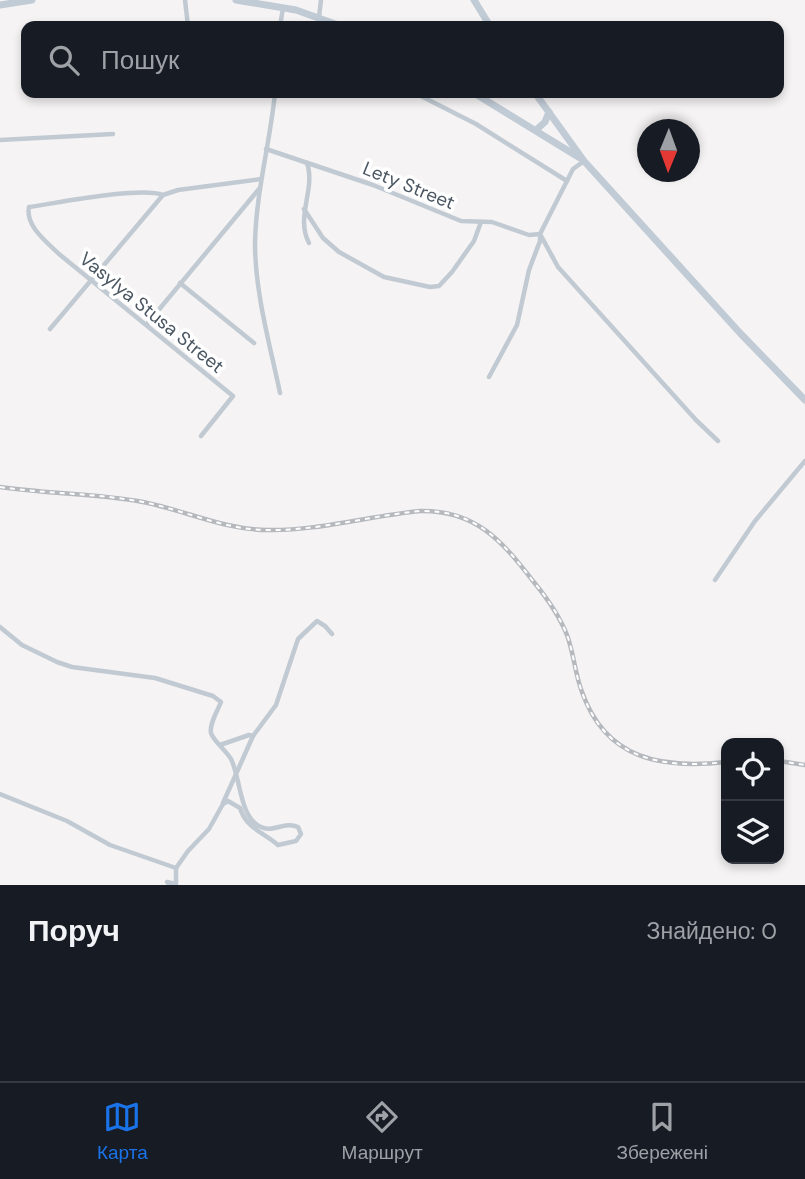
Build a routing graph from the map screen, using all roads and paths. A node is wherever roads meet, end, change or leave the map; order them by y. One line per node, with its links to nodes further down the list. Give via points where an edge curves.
1 (32, 0): 6 (main road)
2 (186, 0): 9 (street)
3 (236, 0): 7 (main road)
4 (321, 0): 8 (street)
5 (474, 0): 11 (main road)
6 (0, 5)
7 (290, 6): 8 (main road)
8 (319, 17): 10 (main road)
9 (188, 21)
10 (329, 21)
11 (487, 21)
12 (274, 98): 20 (street)
13 (425, 98): 24 (street)
14 (482, 98): 17 (main road)
15 (539, 98): 16 (main road)
16 (549, 112): 17 (main road); 21 (main road)
17 (536, 130): 21 (main road)
18 (113, 134): 19 (street)
19 (0, 140)
20 (266, 149): 22 (street, Lety Street); 23 (street)
21 (584, 161): 24 (street, via 574,167); 38 (main road)
22 (306, 162): 27 (street); 28 (street, Lety Street, via 460,221)
23 (261, 179): 25 (street); 26 (street)
24 (567, 181): 29 (street)
25 (260, 188): 32 (street); 37 (street, via 255,244 259,290)
26 (163, 195): 31 (street); 31 (street, Vasylya Stusa Street, via 119,194 29,207 37,233)
27 (304, 209): 28 (street, via 323,238 339,252 384,277 435,288 470,247); 30 (street, via 303,230)
28 (481, 222): 29 (street, Lety Street)
29 (540, 234): 36 (street, via 517,325); 40 (street, via 560,270)
30 (309, 243)
31 (92, 279): 33 (street, Vasylya Stusa Street); 34 (street)
32 (180, 283): 33 (street); 35 (street)
33 (147, 324): 39 (street, Vasylya Stusa Street, via 233,396)
34 (50, 330)
35 (254, 343)
36 (489, 377)
37 (280, 393)
38 (805, 400)
39 (201, 436)
40 (718, 441)
41 (805, 461): 42 (street, via 755,521)
42 (715, 580)
43 (0, 627): 46 (street, via 22,645 72,667 155,678 213,696 220,702 212,735)
44 (331, 634): 45 (street, via 317,621 303,632 276,705)
45 (253, 736): 46 (street); 47 (street)
46 (220, 744): 47 (street)
47 (235, 772): 49 (street); 49 (street, via 252,821 271,829 291,824 301,834 296,841 278,845 253,830 235,804)
48 (0, 794): 50 (street, via 67,821 110,845)
49 (223, 804): 50 (street, via 209,829)
50 (176, 868): 51 (street, via 176,884 167,882)
51 (170, 885)

